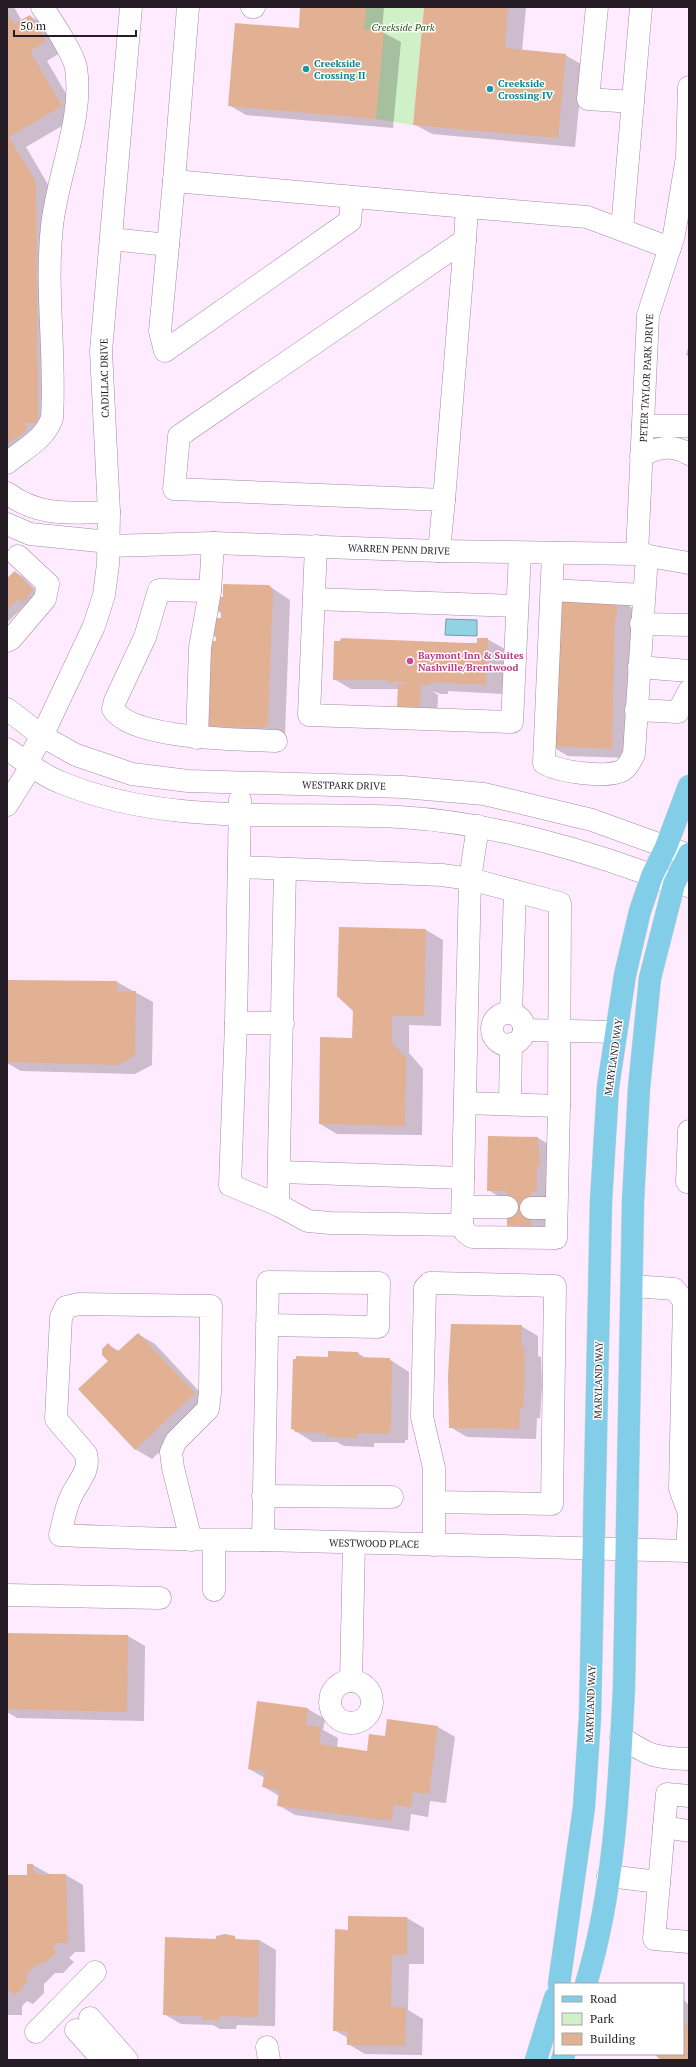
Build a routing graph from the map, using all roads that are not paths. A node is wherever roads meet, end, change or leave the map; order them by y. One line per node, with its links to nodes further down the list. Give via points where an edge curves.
1 (42, 7): 21 (street, via 76,67 77,111 57,191 52,227 52,418 44,434)
2 (131, 7): 13 (street, CADILLAC DRIVE)
3 (188, 7): 8 (street)
4 (597, 7): 7 (street, via 588,99)
5 (641, 7): 7 (street)
6 (689, 87): 9 (street, PETER TAYLOR PARK DRIVE)
7 (633, 102): 12 (street)
8 (174, 181): 10 (street); 15 (street)
9 (686, 183): 16 (street, PETER TAYLOR PARK DRIVE)
10 (352, 197): 11 (street); 15 (street, via 350,221 165,351 160,331)
11 (467, 207): 12 (street, via 572,215); 14 (street)
12 (622, 229): 16 (street)
13 (111, 239): 15 (street); 25 (street, CADILLAC DRIVE, via 101,351)
14 (465, 240): 23 (street); 23 (street, via 180,436 174,489)
15 (168, 245)
16 (670, 248): 17 (street, PETER TAYLOR PARK DRIVE, via 648,315)
17 (643, 426): 18 (street); 20 (street, PETER TAYLOR PARK DRIVE)
18 (689, 426)
19 (689, 454): 20 (street, via 680,449 665,447)
20 (641, 456): 33 (street, PETER TAYLOR PARK DRIVE)
21 (7, 463)
22 (7, 493): 24 (street)
23 (444, 500): 30 (street)
24 (35, 509): 25 (street, via 81,513); 26 (street)
25 (109, 512): 28 (street, CADILLAC DRIVE)
26 (15, 528): 28 (street, WARREN PENN DRIVE); 34 (street)
27 (213, 543): 28 (street, WARREN PENN DRIVE); 29 (street, WARREN PENN DRIVE); 37 (street)
28 (109, 544): 49 (street, CADILLAC DRIVE, via 107,576 100,610)
29 (316, 546): 30 (street, WARREN PENN DRIVE); 39 (street)
30 (439, 551): 31 (street, WARREN PENN DRIVE)
31 (520, 552): 32 (street, WARREN PENN DRIVE); 40 (street)
32 (553, 553): 33 (street, WARREN PENN DRIVE); 36 (street)
33 (642, 555): 35 (street, WARREN PENN DRIVE); 38 (street, PETER TAYLOR PARK DRIVE)
34 (13, 561): 43 (street, via 48,584 45,598 12,639)
35 (689, 564)
36 (552, 590): 38 (street); 48 (street, PETER TAYLOR PARK DRIVE, via 544,763 558,769 589,773 615,773 624,770 634,754)
37 (210, 591): 50 (street, via 200,648); 50 (street, via 159,590 145,637 113,709 126,720 162,732)
38 (642, 595): 41 (street, PETER TAYLOR PARK DRIVE)
39 (314, 599): 40 (street); 40 (street, via 309,715 512,722)
40 (517, 606)
41 (641, 624): 42 (street); 44 (street, PETER TAYLOR PARK DRIVE)
42 (689, 625)
43 (7, 641)
44 (639, 667): 45 (street); 48 (street, PETER TAYLOR PARK DRIVE)
45 (689, 671)
46 (689, 691): 48 (street, via 678,712)
47 (7, 709): 49 (street, WESTPARK DRIVE)
48 (636, 710)
49 (42, 736): 53 (street, CADILLAC DRIVE); 54 (street, WESTPARK DRIVE, via 76,755 132,774)
50 (197, 738): 51 (street)
51 (276, 741)
52 (7, 750): 53 (street)
53 (29, 764): 57 (street, CADILLAC DRIVE); 58 (street, via 59,782 120,802)
54 (205, 781): 55 (street, WESTPARK DRIVE); 58 (street)
55 (241, 783): 59 (street); 61 (street, WESTPARK DRIVE, via 403,787 484,794 592,820)
56 (689, 786): 61 (main road, MARYLAND WAY)
57 (7, 805)
58 (204, 812): 59 (street)
59 (240, 814): 60 (street, via 400,817); 63 (street)
60 (478, 826): 65 (street, via 584,852); 66 (street)
61 (666, 847): 62 (street, WESTPARK DRIVE); 65 (main road, MARYLAND WAY)
62 (689, 855): 67 (main road)
63 (239, 867): 64 (street); 69 (street)
64 (285, 869): 66 (street, via 442,875); 70 (street)
65 (652, 876): 67 (street); 74 (main road, MARYLAND WAY, via 640,911 625,975)
66 (470, 880): 68 (street); 71 (street)
67 (681, 885): 88 (main road, via 650,978 639,1095 633,1202)
68 (515, 891): 72 (street); 73 (street, via 560,903)
69 (236, 1023): 70 (street); 82 (street, via 230,1185)
70 (283, 1023): 79 (street)
71 (467, 1029): 72 (street, via 492,1030 494,1021 499,1016); 75 (street)
72 (515, 1029): 73 (street); 76 (street)
73 (560, 1031): 74 (street); 77 (street)
74 (616, 1032): 87 (main road, MARYLAND WAY, via 608,1087)
75 (465, 1103): 76 (street); 80 (street)
76 (510, 1104): 77 (street)
77 (559, 1106): 85 (street)
78 (689, 1130): 81 (street)
79 (280, 1172): 80 (street); 82 (street)
80 (463, 1178): 86 (street)
81 (688, 1182)
82 (278, 1205): 86 (street, via 308,1221 330,1223)
83 (507, 1207): 86 (street)
84 (532, 1208): 85 (street)
85 (556, 1208): 86 (street, via 556,1238 472,1237 465,1232)
86 (462, 1216)
87 (601, 1257): 88 (main road); 100 (main road, MARYLAND WAY)
88 (633, 1286): 93 (street, via 674,1289 684,1301 680,1489); 101 (main road)
89 (267, 1325): 89 (street, via 268,1282 379,1283 378,1327); 90 (street)
90 (263, 1496): 91 (street); 97 (street)
91 (392, 1497)
92 (434, 1502): 92 (street, via 434,1468 422,1417 424,1293 427,1285 435,1283 555,1286 552,1504); 99 (street)
93 (689, 1513)
94 (689, 1517): 102 (street)
95 (191, 1540): 95 (street, WESTWOOD PLACE, via 60,1535 70,1498 88,1460 86,1454 56,1419 61,1317 66,1307 79,1304 211,1306 208,1409 176,1441 171,1452); 96 (street, WESTWOOD PLACE)
96 (214, 1540): 97 (street, WESTWOOD PLACE); 103 (street)
97 (263, 1540): 98 (street, WESTWOOD PLACE)
98 (354, 1543): 99 (street, WESTWOOD PLACE); 106 (street)
99 (434, 1545): 100 (street, WESTWOOD PLACE)
100 (594, 1549): 101 (street, WESTWOOD PLACE); 112 (main road, MARYLAND WAY, via 590,1716 584,1807)
101 (626, 1549): 102 (street, WESTWOOD PLACE); 107 (main road)
102 (688, 1551)
103 (214, 1590)
104 (7, 1595): 105 (street)
105 (160, 1598)
106 (351, 1681)
107 (621, 1737): 108 (street, via 655,1757); 113 (main road, via 617,1811)
108 (689, 1759)
109 (689, 1796): 110 (street, via 667,1794)
110 (664, 1827): 111 (street); 114 (street)
111 (689, 1831)
112 (576, 1872): 113 (main road); 117 (main road, MARYLAND WAY)
113 (608, 1876): 114 (street); 118 (main road, via 602,1924)
114 (659, 1882): 115 (street, via 654,1939)
115 (689, 1942)
116 (95, 1972): 120 (street)
117 (559, 1983)
118 (586, 1983)
119 (554, 2001): 123 (main road)
120 (36, 2032)
121 (103, 2060): 122 (street, via 83,2024)
122 (127, 2060)
123 (536, 2060)

